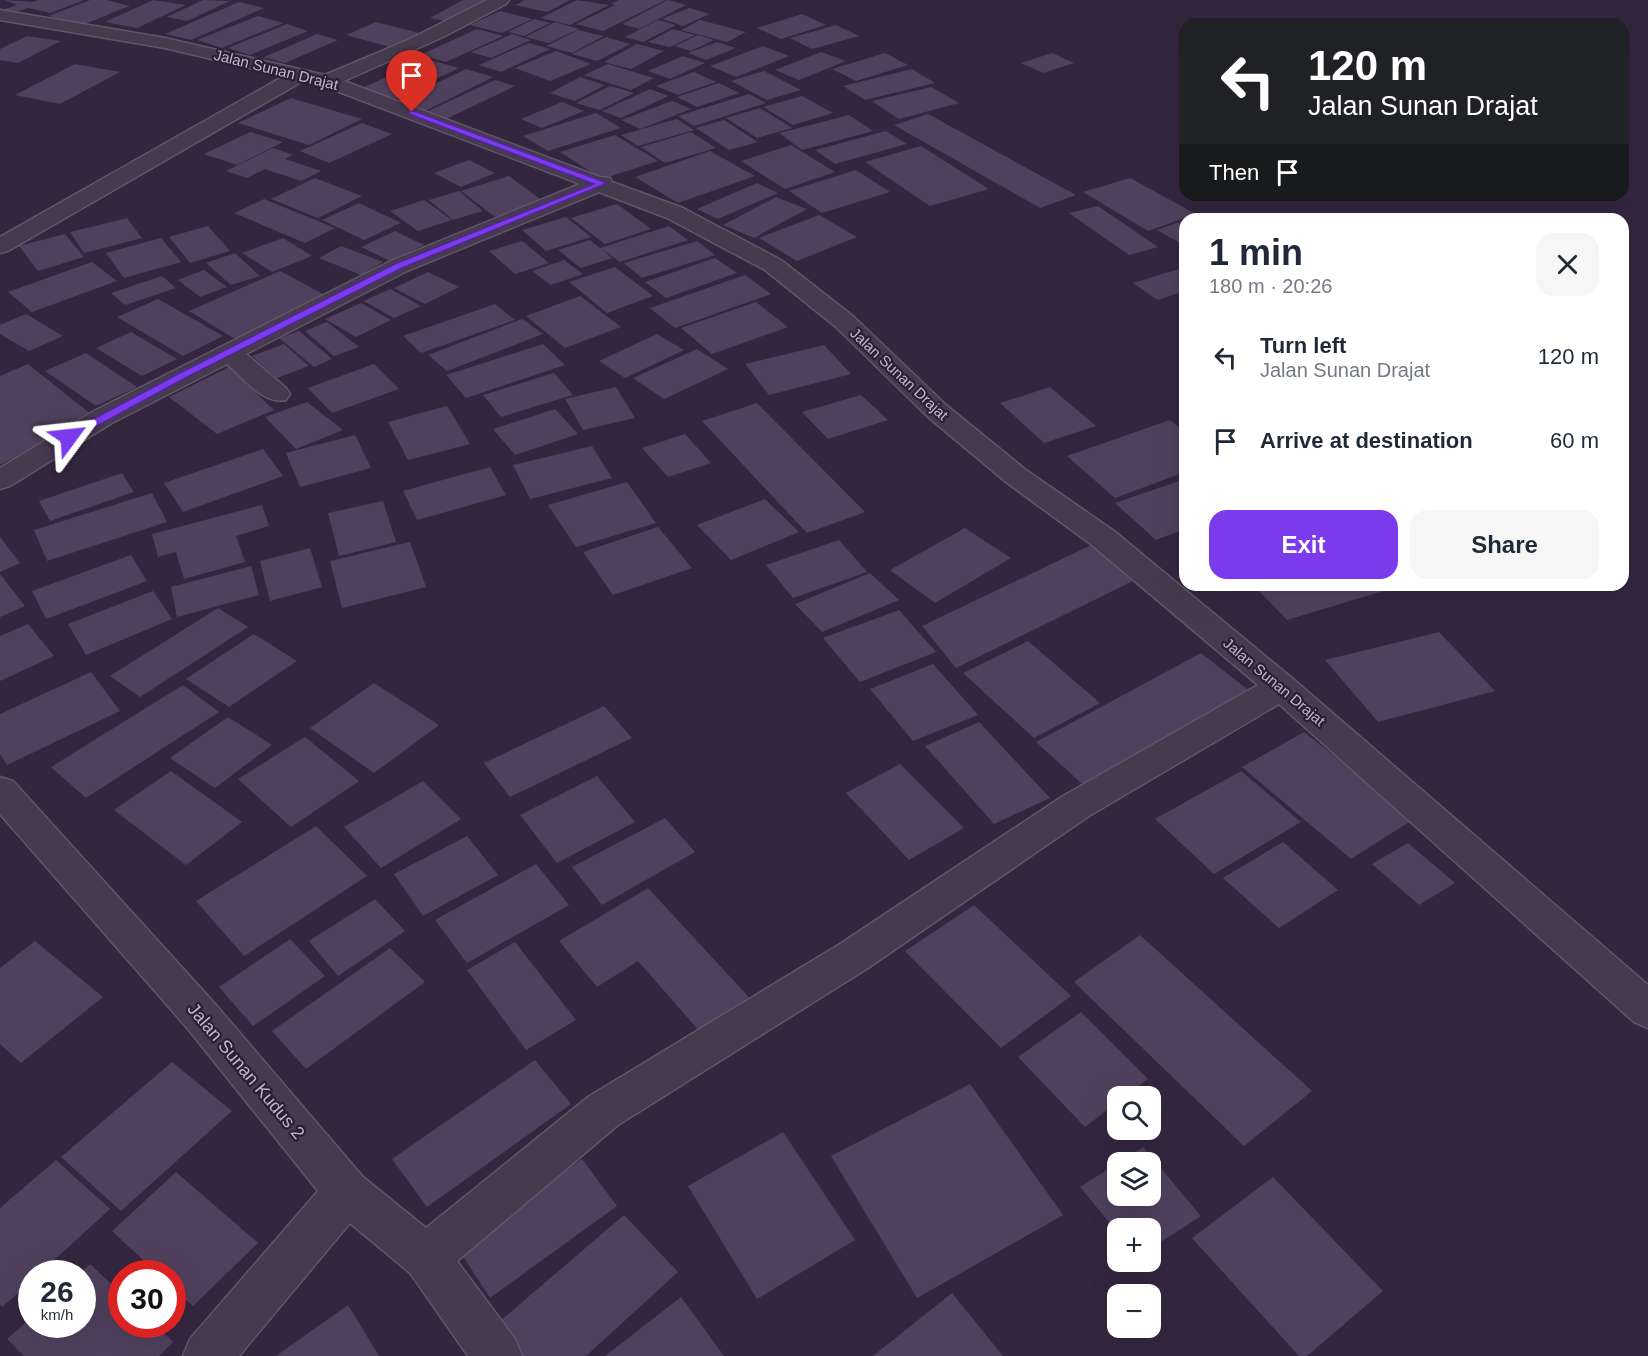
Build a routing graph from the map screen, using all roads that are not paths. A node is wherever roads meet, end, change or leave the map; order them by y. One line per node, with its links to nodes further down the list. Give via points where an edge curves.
1 (500, 0): 4 (street, via 448,29)
2 (0, 15): 3 (street, Jalan Sunan Drajat, via 165,43)
3 (300, 75): 4 (street, Jalan Sunan Drajat); 6 (street)
4 (327, 81): 5 (street, Jalan Sunan Drajat)
5 (602, 183): 7 (street, via 399,266); 10 (street, Jalan Sunan Drajat, via 675,213 773,265 845,322 937,411 1016,476 1103,538)
6 (0, 246)
7 (229, 352): 8 (street); 9 (street, via 103,417)
8 (277, 394)
9 (0, 480)
10 (1281, 687): 12 (street, Jalan Sunan Drajat); 14 (street, via 1076,806 854,956 603,1111)
11 (5, 802): 13 (street, Jalan Sunan Kudus 2, via 202,1017)
12 (1648, 1010)
13 (347, 1192): 14 (street, Jalan Sunan Kudus 2); 15 (street)
14 (426, 1257): 16 (street, Jalan Sunan Kudus 2)
15 (207, 1356)
16 (498, 1356)

